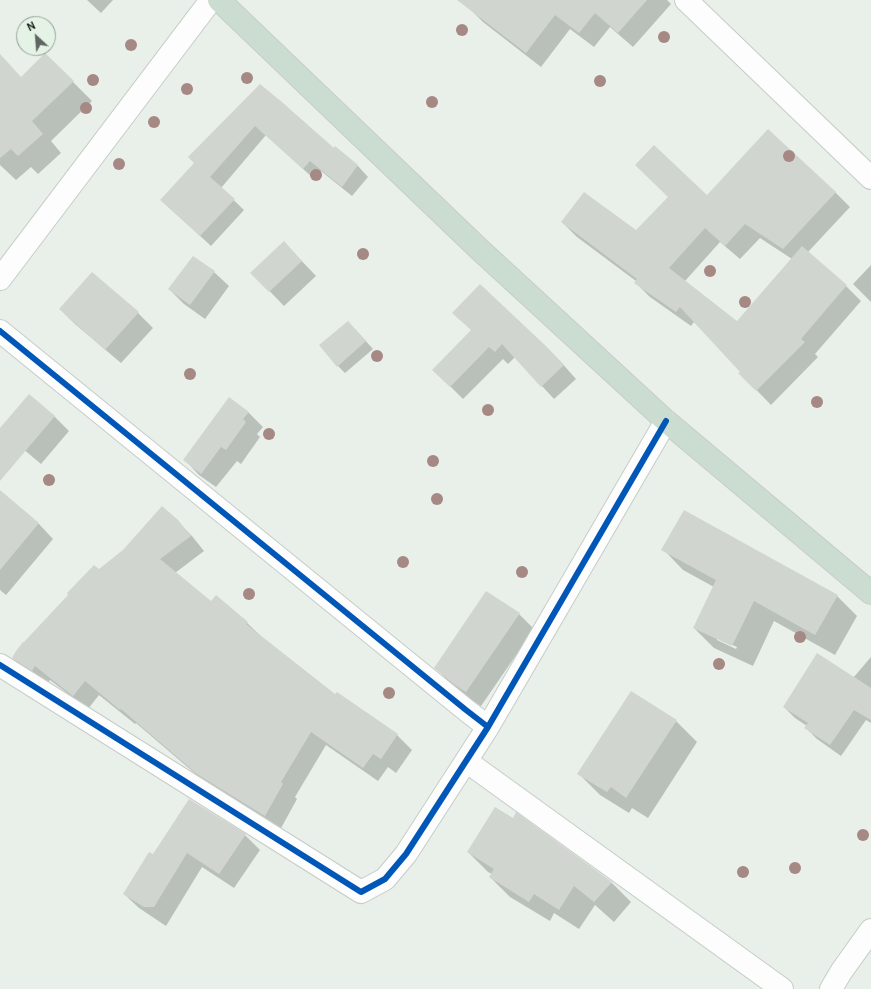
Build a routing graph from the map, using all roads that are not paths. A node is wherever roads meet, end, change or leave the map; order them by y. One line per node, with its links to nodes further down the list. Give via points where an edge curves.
1 (211, 0): 5 (street)
2 (219, 0): 7 (highway, via 479,248)
3 (686, 0): 4 (street)
4 (871, 178)
5 (0, 279)
6 (0, 331): 10 (street)
7 (666, 421): 8 (highway); 10 (street)
8 (871, 593)
9 (0, 665): 11 (street, via 361,892 385,879 406,854)
10 (488, 727): 11 (street)
11 (466, 761): 13 (street)
12 (871, 930): 14 (street)
13 (782, 989)
14 (830, 989)

